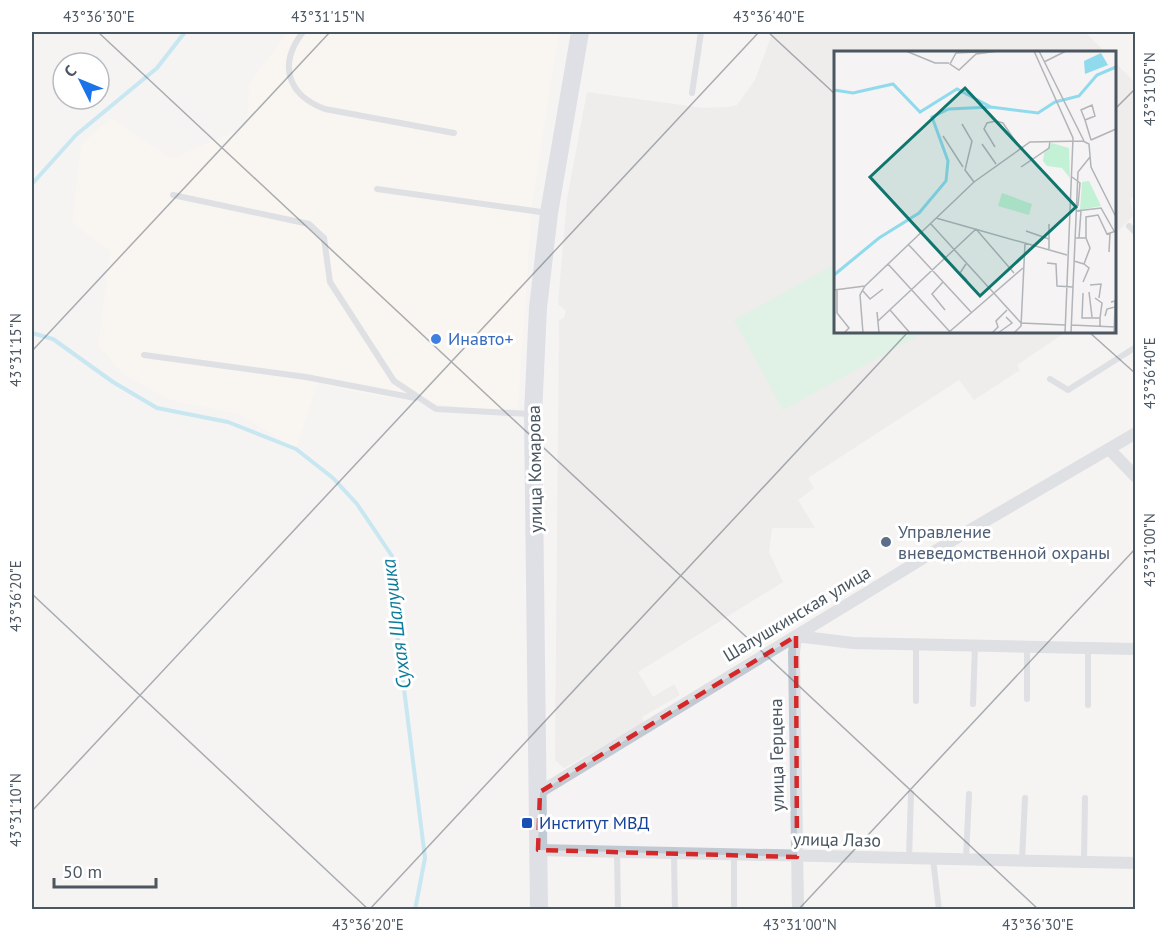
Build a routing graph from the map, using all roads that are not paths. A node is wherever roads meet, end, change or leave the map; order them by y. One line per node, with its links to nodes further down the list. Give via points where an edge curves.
1 (303, 32): 5 (lane, via 293,44 288,60 290,80 309,103)
2 (580, 32): 8 (main road, улица Комарова)
3 (700, 32): 4 (lane)
4 (692, 93)
5 (454, 133)
6 (376, 189): 8 (lane)
7 (173, 195): 14 (lane, via 309,224 324,238 330,282 394,381)
8 (549, 213): 15 (main road, улица Комарова, via 538,309)
9 (1128, 226): 10 (lane)
10 (1136, 233)
11 (1136, 347): 13 (lane, via 1068,390)
12 (144, 355): 14 (lane, via 306,377)
13 (1050, 379)
14 (418, 399): 15 (lane, via 436,409)
15 (533, 414): 29 (main road, улица Комарова)
16 (1136, 433): 17 (street, Шалушкинская улица)
17 (1109, 449): 18 (street); 19 (street, Шалушкинская улица)
18 (1136, 477)
19 (796, 636): 20 (street, via 853,643); 29 (street, Шалушкинская улица); 38 (street, улица Герцена)
20 (916, 644): 21 (street); 26 (lane)
21 (975, 645): 22 (street); 27 (lane)
22 (1027, 647): 23 (street); 25 (lane)
23 (1088, 648): 24 (street); 28 (lane)
24 (1136, 649)
25 (1027, 699)
26 (916, 701)
27 (973, 704)
28 (1088, 705)
29 (540, 792): 34 (main road, улица Комарова)
30 (911, 794): 39 (lane)
31 (969, 794): 41 (lane)
32 (1025, 798): 42 (lane)
33 (1085, 798): 43 (lane)
34 (538, 850): 35 (street, улица Лазо); 45 (main road, улица Комарова)
35 (618, 852): 36 (street, улица Лазо); 46 (lane)
36 (674, 854): 37 (street, улица Лазо); 47 (lane)
37 (734, 856): 38 (street, улица Лазо); 48 (lane)
38 (797, 857): 39 (street, улица Лазо); 49 (street, улица Герцена)
39 (909, 859): 40 (street, улица Лазо)
40 (933, 859): 41 (street, улица Лазо); 50 (lane)
41 (966, 860): 42 (street, улица Лазо)
42 (1022, 861): 43 (street, улица Лазо)
43 (1084, 862): 44 (street, улица Лазо)
44 (1136, 863)
45 (539, 909)
46 (618, 909)
47 (675, 909)
48 (734, 909)
49 (798, 909)
50 (939, 909)

